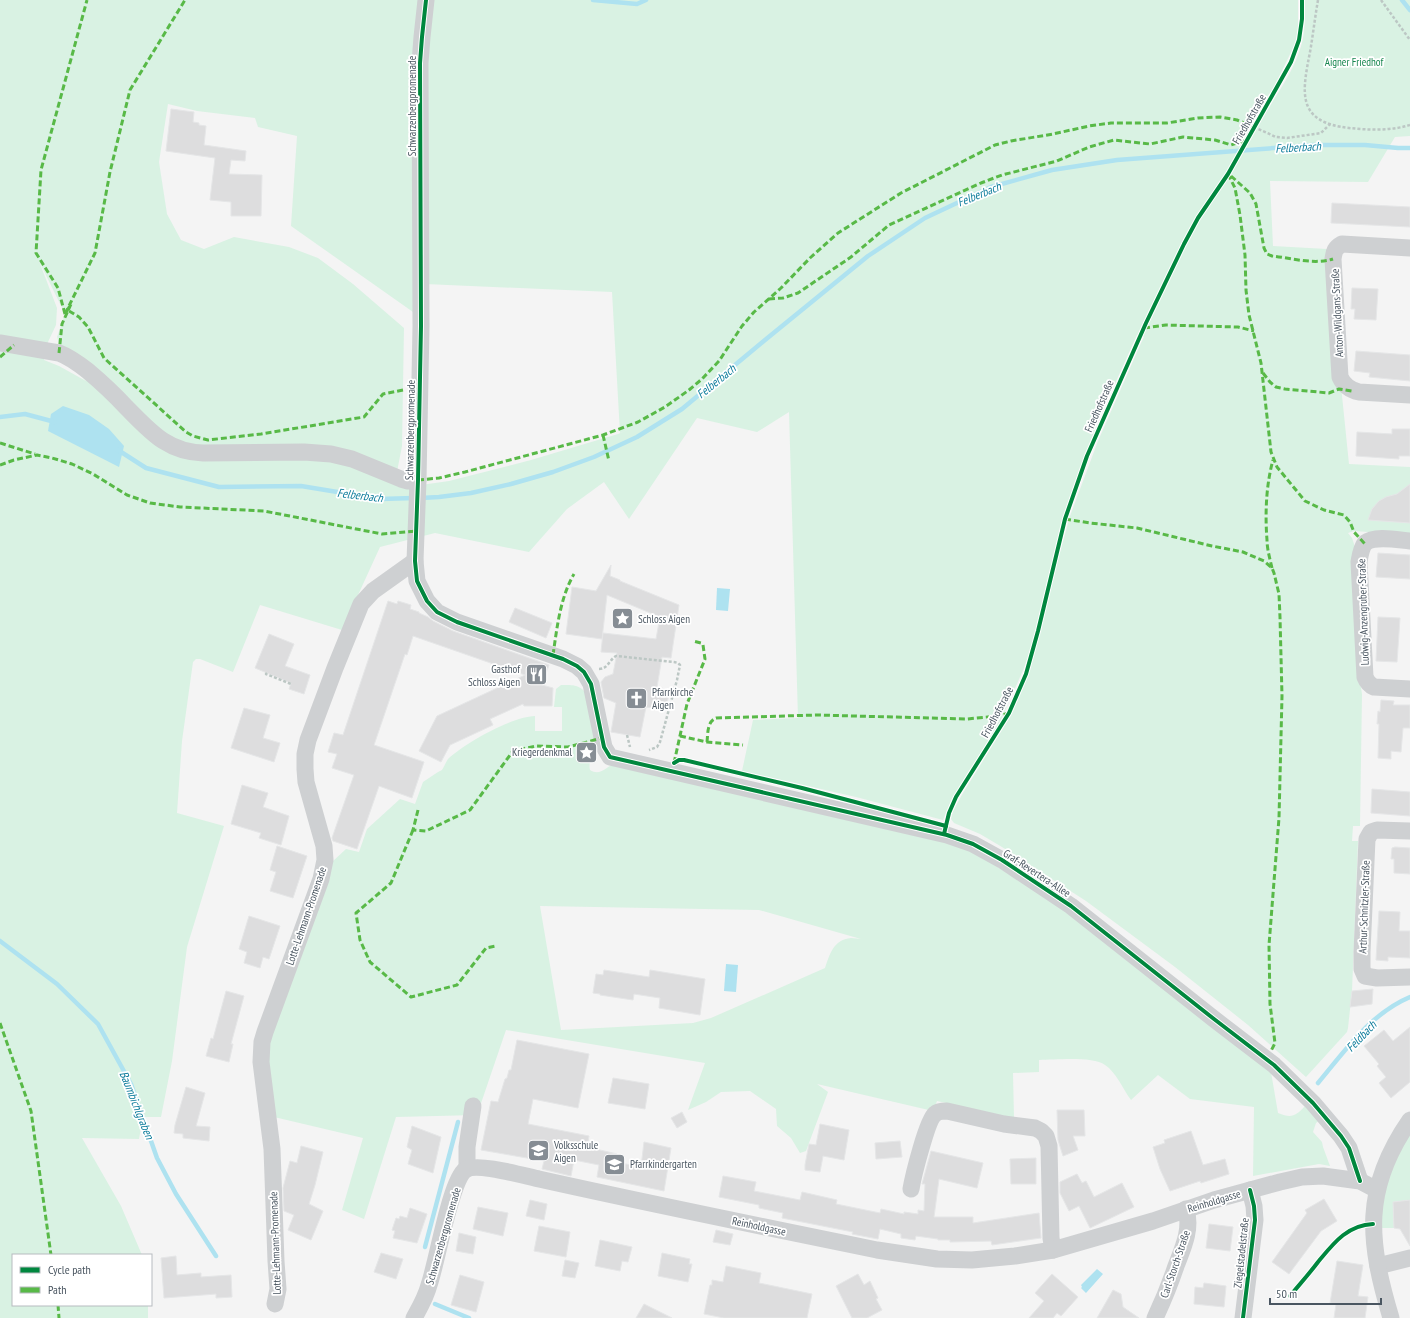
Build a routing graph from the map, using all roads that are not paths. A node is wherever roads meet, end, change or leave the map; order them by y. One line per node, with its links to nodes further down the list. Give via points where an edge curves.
1 (426, 0): 5 (street, Schwarzenbergpromenade, via 420,63 421,326)
2 (1410, 248): 4 (street, Anton-Wildgans-Straße, via 1342,244 1334,252 1333,259 1340,377 1352,391)
3 (0, 343): 5 (street, via 67,356 94,376 161,440 177,449 203,454 331,454 352,459)
4 (1410, 395)
5 (418, 485): 7 (street, Schwarzenbergpromenade)
6 (1410, 541): 8 (street, Ludwig-Anzengruber-Straße, via 1373,539 1361,550 1360,562 1367,682 1374,687)
7 (415, 561): 9 (street, Schwarzenbergpromenade, via 417,581 427,601 437,612 456,622 553,655 584,672 591,684); 23 (street, Lotte-Lehmann-Promenade, via 373,591 361,604 329,683 306,750 305,775 324,846 324,865 265,1032 261,1052 272,1149 278,1288)
8 (1410, 689)
9 (605, 751): 15 (street, Graf-Revertera-Allee, via 610,757 630,762 948,835 1002,860 1071,906 1274,1065 1313,1103 1341,1136 1349,1148)
10 (1410, 831): 11 (street, Arthur-Schnitzler-Straße, via 1378,830 1372,832 1367,839 1362,966 1364,974 1368,977)
11 (1410, 977)
12 (473, 1106): 14 (street, via 467,1147)
13 (1410, 1120): 18 (street, via 1392,1150)
14 (467, 1169): 20 (street, Reinholdgasse, via 486,1168 906,1255 972,1260); 24 (street, Schwarzenbergpromenade, via 457,1185 429,1286)
15 (1360, 1181): 17 (street, Reinholdgasse, via 1323,1176 1302,1177); 18 (street, Reinholdgasse)
16 (911, 1189): 20 (street, via 929,1125 937,1112 947,1111 1042,1131 1049,1146 1050,1238)
17 (1250, 1190): 19 (street, Reinholdgasse); 26 (street, Ziegelstadelstraße, via 1255,1220)
18 (1377, 1190): 22 (street, via 1373,1239)
19 (1186, 1209): 20 (street, Reinholdgasse); 25 (street, Carl-Storch-Straße, via 1189,1220 1185,1242)
20 (1053, 1250)
21 (1410, 1258): 22 (street)
22 (1378, 1266): 27 (street)
23 (275, 1304)
24 (414, 1318)
25 (1155, 1318)
26 (1243, 1318)
27 (1391, 1318)

